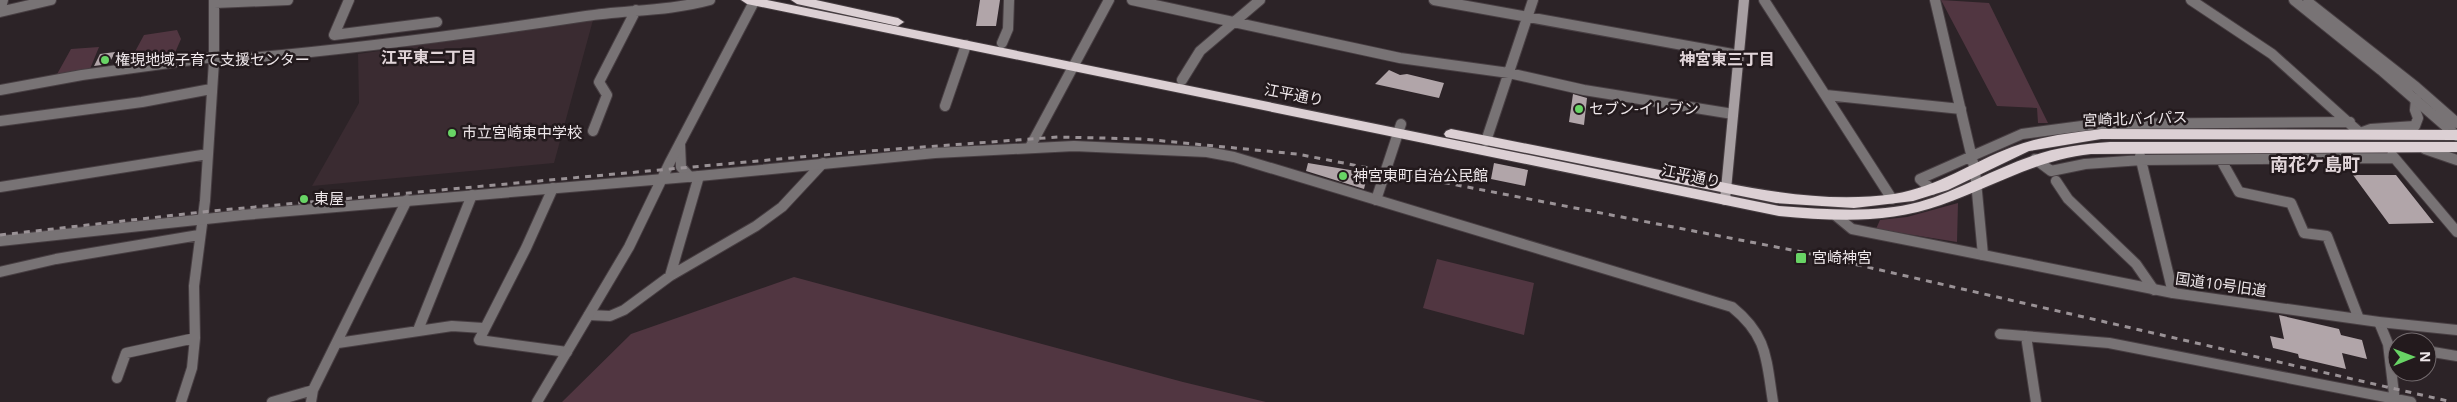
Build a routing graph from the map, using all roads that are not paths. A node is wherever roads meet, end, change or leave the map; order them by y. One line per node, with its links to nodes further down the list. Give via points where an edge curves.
1 (3, 0): 22 (street)
2 (51, 0): 22 (street)
3 (288, 0): 20 (street)
4 (349, 0): 24 (street, via 334,34)
5 (710, 0): 21 (street)
6 (752, 0): 27 (highway, 江平通り); 49 (street)
7 (797, 0): 26 (highway, 江平通り)
8 (1009, 0): 26 (street, via 1008,29)
9 (1109, 0): 30 (street)
10 (1132, 0): 25 (street)
11 (1260, 0): 25 (street)
12 (1434, 0): 23 (street)
13 (1533, 0): 23 (street)
14 (1744, 0): 28 (main road)
15 (1764, 0): 36 (street)
16 (1935, 0): 39 (street)
17 (2192, 0): 43 (street, via 2272,54)
18 (2294, 0): 37 (street)
19 (2305, 0): 33 (street)
20 (214, 2): 29 (street)
21 (636, 10): 29 (street, via 363,48); 45 (street, via 599,82 607,95)
22 (0, 11)
23 (1527, 18): 28 (street); 31 (street)
24 (437, 22)
25 (1236, 22): 31 (street, via 1400,58); 32 (street, via 1200,51)
26 (1002, 43): 30 (highway, 江平通り)
27 (966, 45): 30 (highway, 江平通り); 38 (street)
28 (1738, 55): 40 (main road)
29 (214, 59): 34 (street); 35 (street, via 82,75)
30 (1076, 63): 32 (highway, 江平通り); 44 (highway, 江平通り); 51 (street)
31 (1508, 73): 40 (street, via 1584,90); 48 (street)
32 (1182, 80): 44 (highway, 江平通り)
33 (2416, 87): 41 (street); 47 (street)
34 (211, 89): 42 (street, via 142,102); 54 (street)
35 (0, 90)
36 (1826, 95): 39 (street); 73 (street)
37 (2416, 99): 46 (street, via 2418,118 2415,126 2371,129); 47 (street)
38 (945, 106)
39 (1961, 109): 55 (street)
40 (1733, 114): 69 (main road)
41 (2457, 116)
42 (0, 121)
43 (2350, 122): 46 (street); 55 (street, via 2097,124 2022,134)
44 (1399, 129): 48 (highway, 江平通り); 69 (highway, 江平通り); 72 (street)
45 (593, 130)
46 (2360, 133): 47 (highway, 宮崎北バイパス); 61 (highway, 宮崎北バイパス, via 2101,134 2016,150)
47 (2457, 135): 52 (highway, 宮崎北バイパス)
48 (1486, 141): 69 (highway, 江平通り)
49 (680, 144): 62 (street, via 681,168); 63 (street)
50 (2136, 146): 53 (highway, 宮崎北バイパス); 56 (highway, 宮崎北バイパス, via 2069,151); 57 (street)
51 (1030, 147): 60 (street); 72 (street, via 1207,152 1234,157)
52 (2420, 148): 53 (highway, 宮崎北バイパス); 59 (street)
53 (2390, 153): 58 (street); 77 (street)
54 (208, 154): 66 (street); 76 (street)
55 (1971, 155): 61 (street); 68 (street, via 1920,179)
56 (2035, 159): 57 (street, via 2051,171 2085,164); 65 (highway, 宮崎北バイパス)
57 (2142, 160): 58 (street); 84 (street)
58 (2221, 160): 86 (street, via 2239,192 2291,203 2304,233 2327,236)
59 (2457, 160)
60 (823, 163): 62 (street); 82 (street, via 782,207 756,226)
61 (1975, 171): 65 (street); 68 (highway, 宮崎北バイパス)
62 (694, 177): 63 (street); 82 (street)
63 (662, 179): 67 (street); 85 (street, via 629,247)
64 (2056, 181): 83 (street, via 2068,199 2136,264)
65 (1978, 186): 75 (highway, 宮崎北バイパス, via 1900,211); 80 (street)
66 (0, 187)
67 (553, 188): 70 (street); 88 (street, via 526,248)
68 (1932, 190): 73 (highway, 宮崎北バイパス)
69 (1726, 194): 74 (highway, 江平通り); 75 (highway, 江平通り, via 1779,211)
70 (472, 195): 71 (street); 89 (street)
71 (407, 200): 76 (street); 95 (street)
72 (1376, 200): 107 (street, via 1732,307 1751,323 1757,333)
73 (1892, 200): 74 (highway, 宮崎北バイパス)
74 (1825, 202)
75 (1835, 215): 80 (street, 国道10号旧道, via 1852,229)
76 (201, 220): 78 (street); 79 (street)
77 (2457, 232)
78 (199, 235): 81 (street, via 56,259); 94 (street, via 194,286)
79 (0, 241)
80 (1983, 255): 83 (street, 国道10号旧道)
81 (0, 272)
82 (670, 276): 85 (street, via 624,310 606,317)
83 (2154, 290): 84 (street, 国道10号旧道)
84 (2174, 293): 86 (street, 国道10号旧道)
85 (589, 315): 96 (street)
86 (2359, 319): 87 (street, 国道10号旧道)
87 (2379, 322): 90 (street, 国道10号旧道); 92 (street)
88 (483, 328): 89 (street, via 452,326); 96 (street, via 479,340)
89 (418, 330): 95 (street)
90 (2457, 330)
91 (2000, 334): 93 (street)
92 (2387, 335)
93 (2026, 336): 102 (street, via 2109,343); 108 (street)
94 (195, 338): 99 (street, via 126,353); 103 (street, via 192,368)
95 (338, 343): 101 (street)
96 (568, 352): 106 (street)
97 (2437, 353): 98 (street)
98 (2457, 356)
99 (117, 378)
100 (2394, 382): 102 (street)
101 (312, 390): 104 (street); 105 (street)
102 (2395, 400): 109 (street); 110 (street)
103 (181, 402)
104 (272, 402)
105 (312, 402)
106 (538, 402)
107 (1773, 402)
108 (2036, 402)
109 (2382, 402)
110 (2411, 402)

